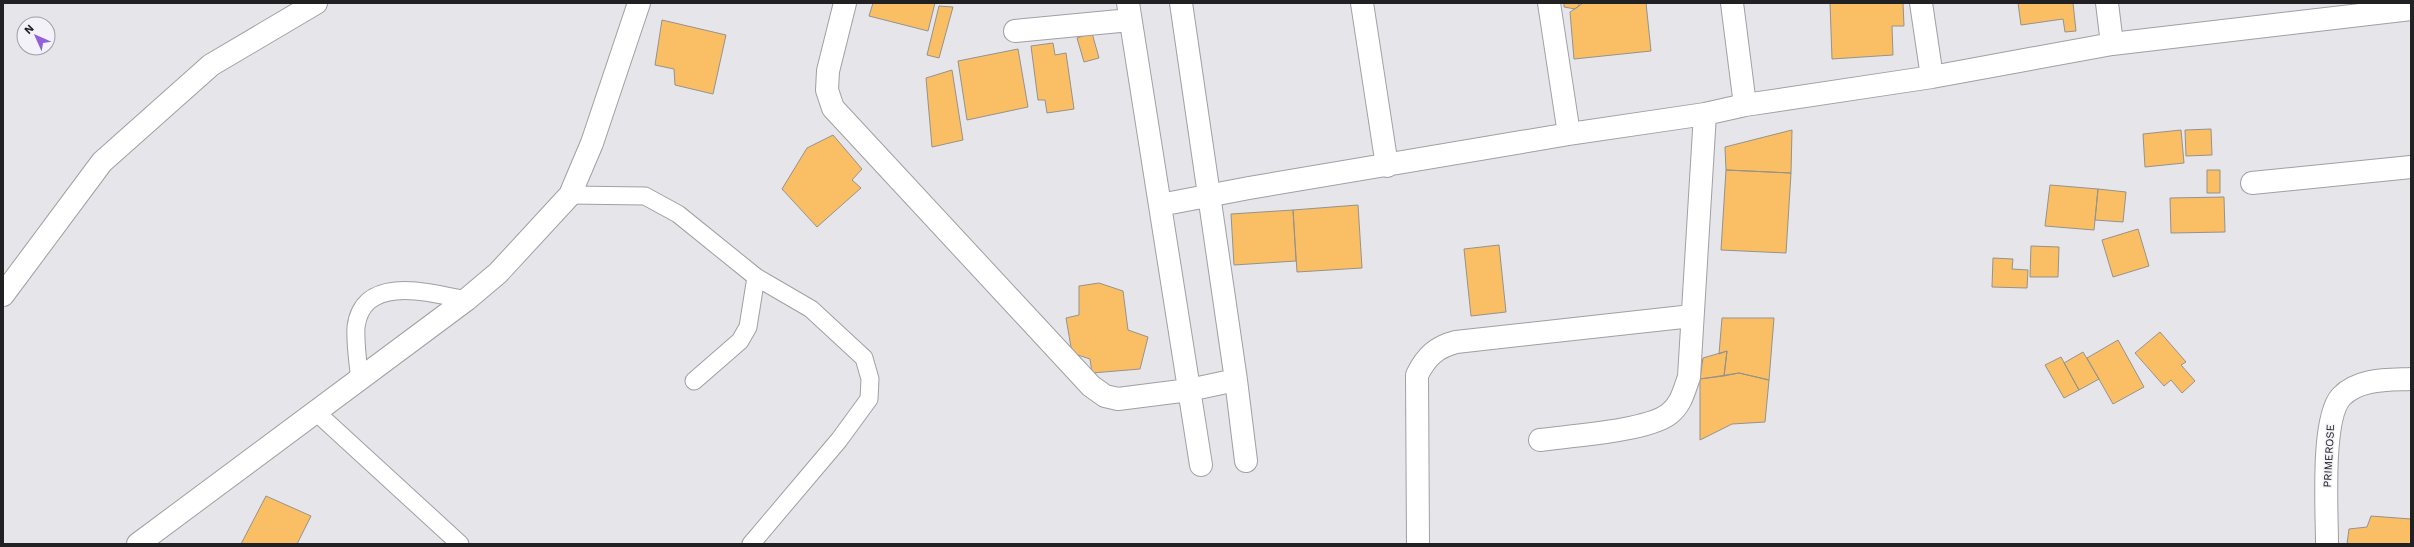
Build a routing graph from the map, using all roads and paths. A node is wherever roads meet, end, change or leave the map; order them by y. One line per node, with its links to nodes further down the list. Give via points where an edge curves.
1 (316, 3): 25 (street, via 211,65 102,162)
2 (639, 3): 21 (street, via 592,143)
3 (845, 3): 32 (street, via 828,70 827,90 833,108 1091,386 1105,396 1118,399)
4 (1181, 3): 22 (street)
5 (1362, 3): 18 (street)
6 (1549, 3): 17 (street)
7 (1732, 3): 15 (street)
8 (1922, 3): 14 (street)
9 (2107, 3): 13 (street)
10 (2411, 9): 13 (street)
11 (1129, 12): 12 (street); 23 (street)
12 (1015, 31)
13 (2112, 44): 14 (street)
14 (1932, 77): 15 (street)
15 (1745, 105): 16 (street)
16 (1704, 114): 17 (street); 27 (street)
17 (1569, 134): 18 (street)
18 (1387, 166): 22 (street)
19 (2411, 167): 20 (street)
20 (2252, 183)
21 (570, 195): 24 (lane, via 645,196 678,214); 26 (street, via 498,272)
22 (1208, 196): 23 (street); 30 (street)
23 (1160, 206): 32 (street)
24 (756, 277): 31 (lane, via 748,327 740,341); 39 (lane, via 811,309 864,358 870,379 869,399 839,440)
25 (3, 295)
26 (466, 300): 29 (street); 29 (lane, via 423,291 397,290 373,299 363,308 356,326)
27 (1692, 316): 34 (street, via 1689,377 1681,400 1669,414 1648,425); 40 (street, via 1456,342 1432,352 1417,375)
28 (2411, 379): 41 (street, PRIMEROSE, via 2374,381 2356,387 2342,396 2333,411 2329,433)
29 (360, 380): 33 (street)
30 (1236, 380): 32 (street); 35 (street)
31 (694, 381)
32 (1189, 390): 36 (street)
33 (316, 412): 37 (street); 38 (lane)
34 (1540, 440)
35 (1246, 461)
36 (1201, 465)
37 (138, 544)
38 (460, 544)
39 (751, 544)
40 (1418, 544)
41 (2327, 544)

